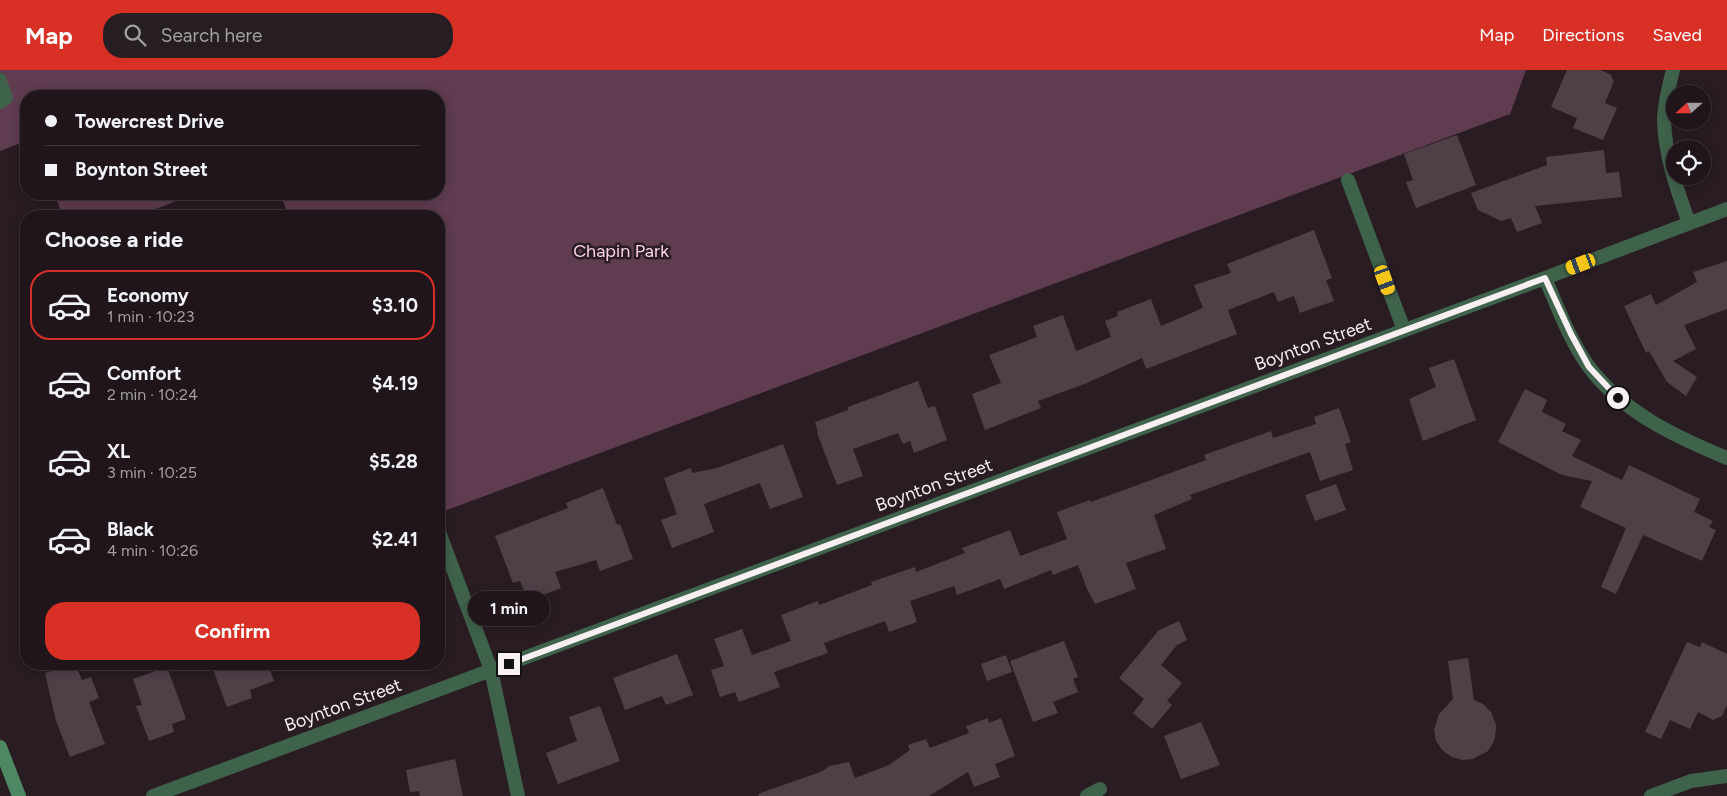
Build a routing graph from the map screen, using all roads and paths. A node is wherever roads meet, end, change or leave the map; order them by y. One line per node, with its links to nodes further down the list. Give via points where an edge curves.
1 (1673, 70): 6 (street, via 1664,119 1674,180)
2 (0, 79): 3 (lane, via 7,98)
3 (0, 103)
4 (1348, 180): 8 (street)
5 (1727, 209): 6 (street, Boynton Street)
6 (1689, 223): 7 (street, Boynton Street)
7 (1545, 278): 8 (street, Boynton Street); 9 (street, via 1589,367 1618,398 1647,420)
8 (1404, 330): 11 (street, Boynton Street)
9 (1727, 458)
10 (445, 548): 11 (street)
11 (491, 670): 16 (street, Boynton Street); 17 (street)
12 (0, 747): 15 (main road)
13 (1727, 776): 19 (street, via 1691,780)
14 (1100, 789): 18 (street)
15 (19, 796)
16 (153, 796)
17 (518, 796)
18 (1087, 796)
19 (1651, 796)

